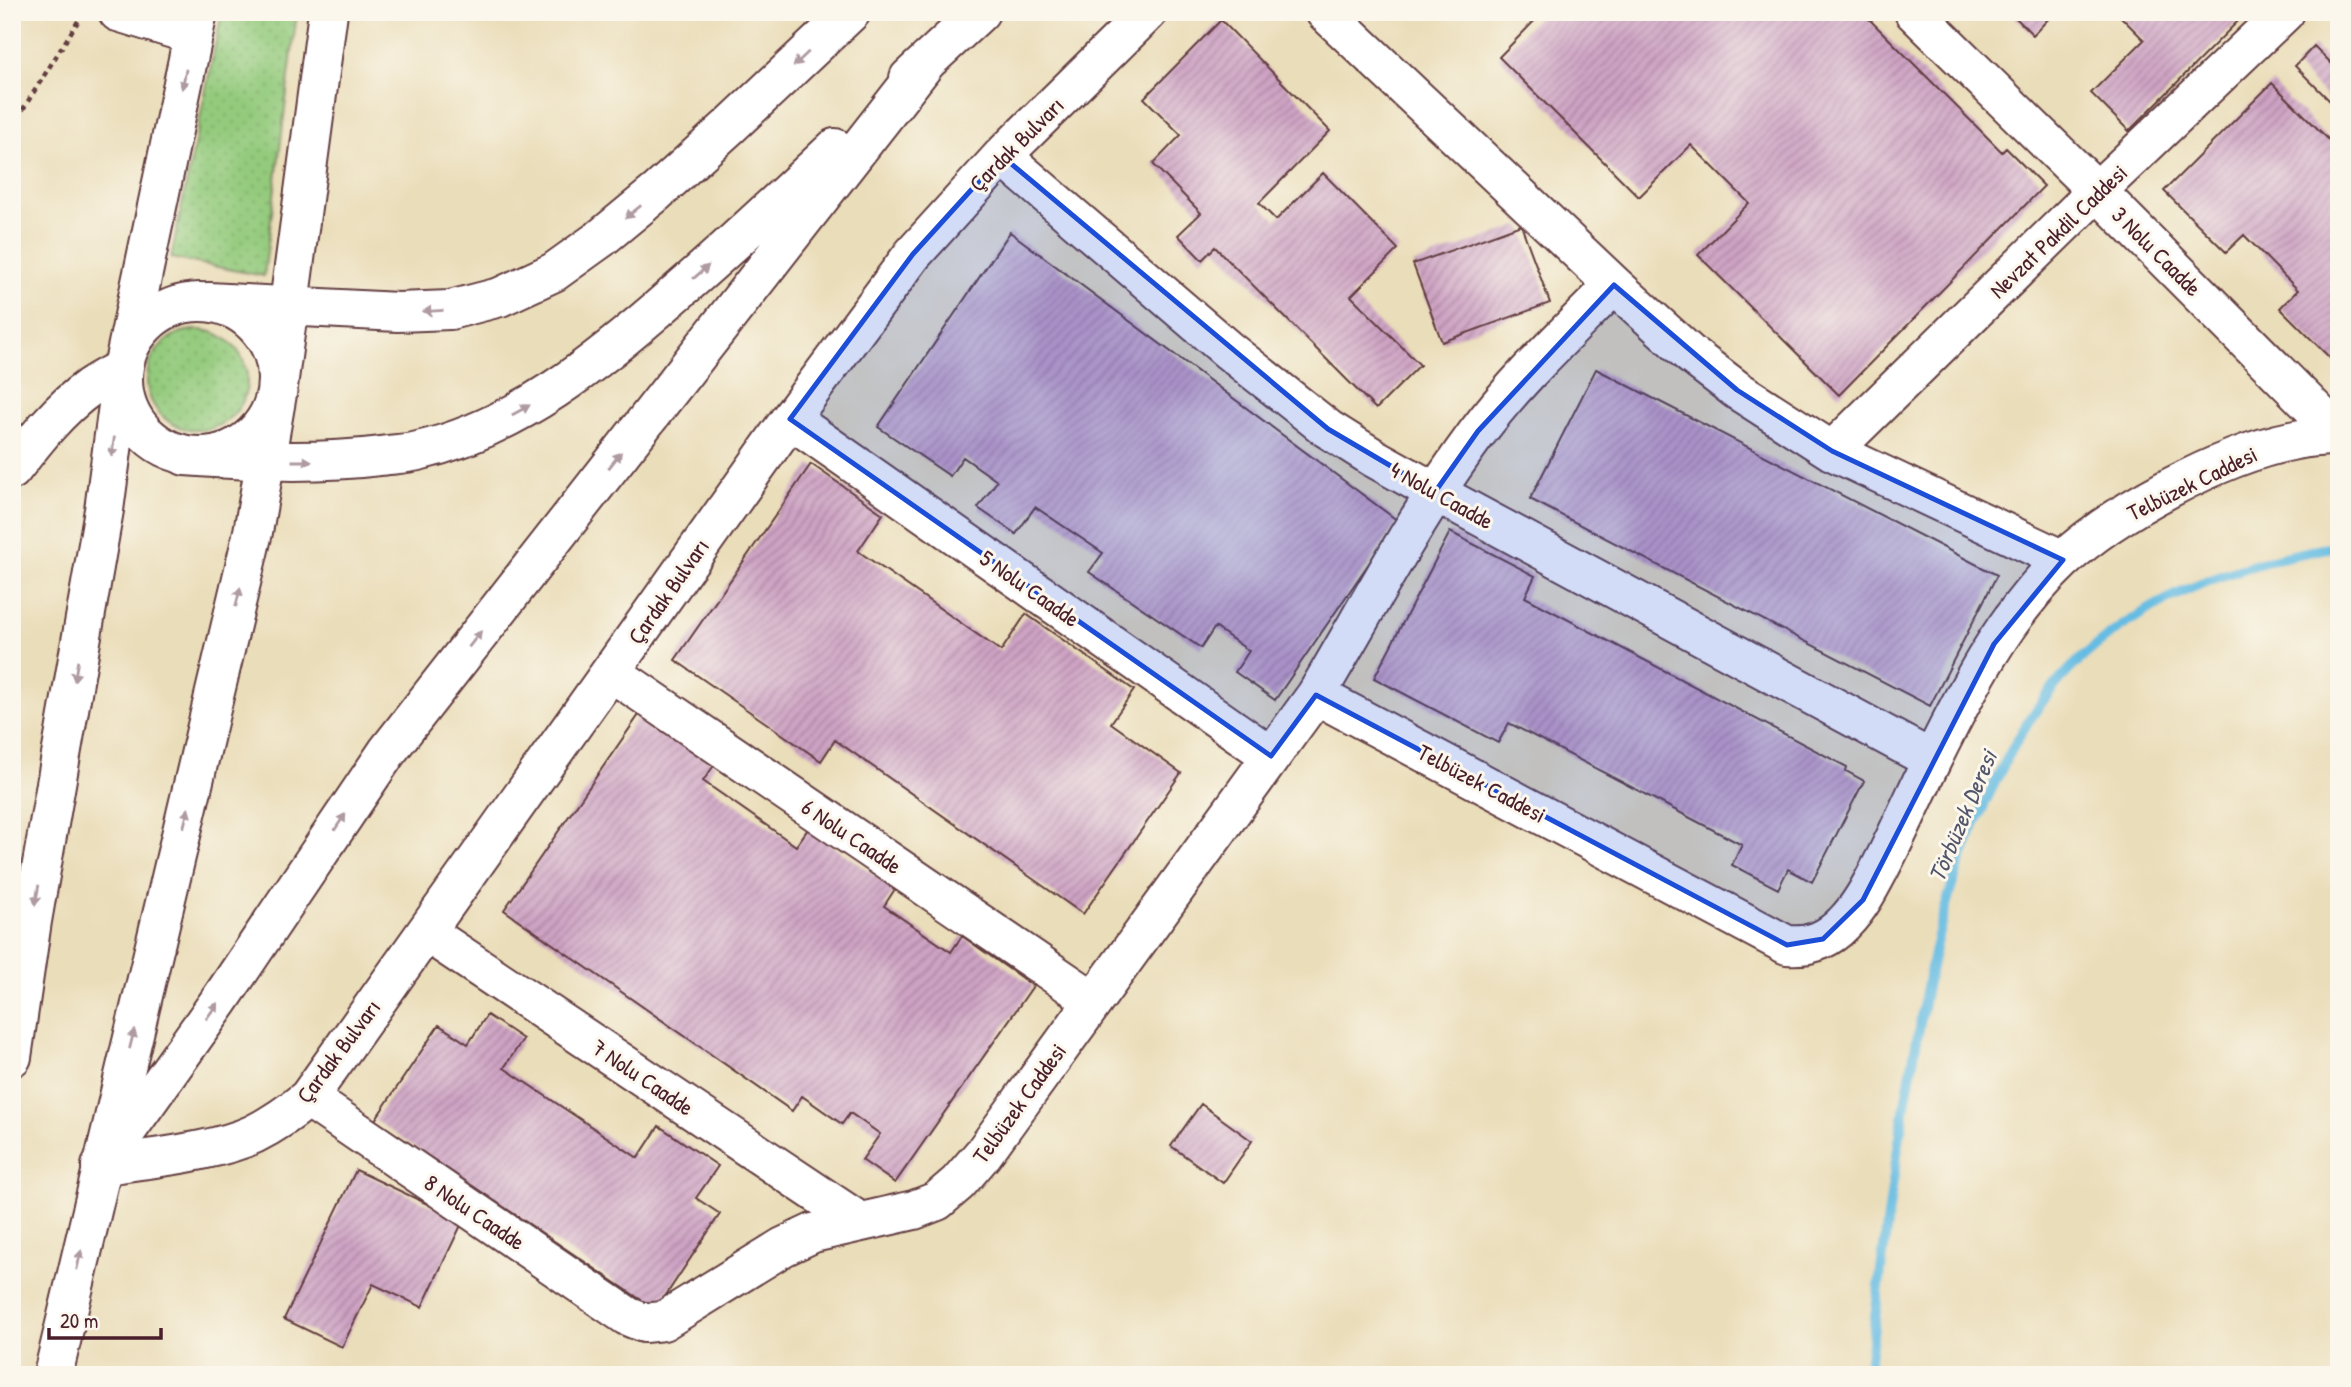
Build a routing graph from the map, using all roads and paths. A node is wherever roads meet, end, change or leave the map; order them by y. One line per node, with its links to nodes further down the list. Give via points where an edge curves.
1 (84, 12): 12 (path)
2 (118, 12): 10 (main road)
3 (328, 12): 17 (main road)
4 (851, 12): 17 (main road, one-way to 17, via 657,192 554,272 500,297 450,310)
5 (980, 12): 11 (main road)
6 (1148, 12): 13 (main road, Çardak Bulvarı)
7 (1325, 12): 15 (main road)
8 (1914, 12): 14 (main road, 3 Nolu Caadde)
9 (2285, 12): 14 (main road, Nevzat Pakdil Caddesi)
10 (195, 24): 18 (main road, one-way to 18)
11 (928, 60): 24 (main road, one-way to 11, via 417,451 471,435 524,408 586,368 653,314 734,244); 36 (main road, one-way to 11, via 387,752)
12 (12, 127)
13 (1003, 156): 20 (main road, Çardak Bulvarı, via 913,254); 26 (main road, 4 Nolu Caadde, via 1228,350 1328,429)
14 (2097, 191): 21 (main road, 3 Nolu Caadde); 22 (main road, Nevzat Pakdil Caddesi)
15 (1614, 285): 22 (main road, via 1718,376); 26 (main road, via 1478,431)
16 (209, 302): 17 (main road); 18 (main road, via 170,307 153,318 138,332); 19 (main road, via 228,306 261,330 278,371)
17 (288, 306): 19 (main road)
18 (123, 368): 23 (main road, via 130,412 143,432); 25 (main road, via 70,403); 34 (main road, one-way to 34, via 104,510)
19 (277, 394): 23 (main road, via 268,418 243,444 209,457); 24 (main road)
20 (790, 419): 28 (main road, Çardak Bulvarı); 30 (main road, 5 Nolu Caadde)
21 (2339, 435): 27 (main road, Telbüzek Caddesi, via 2292,440 2213,468 2115,520)
22 (1832, 452): 27 (main road)
23 (185, 456): 24 (main road)
24 (265, 461): 36 (main road, one-way to 24, via 253,532)
25 (12, 470)
26 (1436, 492): 29 (main road); 31 (main road, 4 Nolu Caadde)
27 (2063, 560): 31 (main road, Telbüzek Caddesi, via 1994,644)
28 (611, 671): 32 (main road, Çardak Bulvarı); 33 (main road, 6 Nolu Caadde)
29 (1316, 695): 30 (main road, Telbüzek Caddesi); 31 (main road, Telbüzek Caddesi, via 1787,945 1804,947 1843,924 1863,900)
30 (1271, 756): 33 (main road, Telbüzek Caddesi)
31 (1932, 760)
32 (426, 932): 35 (main road, Çardak Bulvarı); 37 (main road, 7 Nolu Caadde)
33 (1094, 1001): 37 (main road, Telbüzek Caddesi, via 958,1183 937,1201)
34 (12, 1057)
35 (308, 1098): 36 (main road, Çardak Bulvarı, via 284,1118 223,1146); 38 (main road, 8 Nolu Caadde, via 627,1316)
36 (102, 1166): 39 (main road, one-way to 36)
37 (860, 1222): 38 (main road, Telbüzek Caddesi, via 813,1233 783,1247 663,1321)
38 (644, 1323)
39 (53, 1375)

